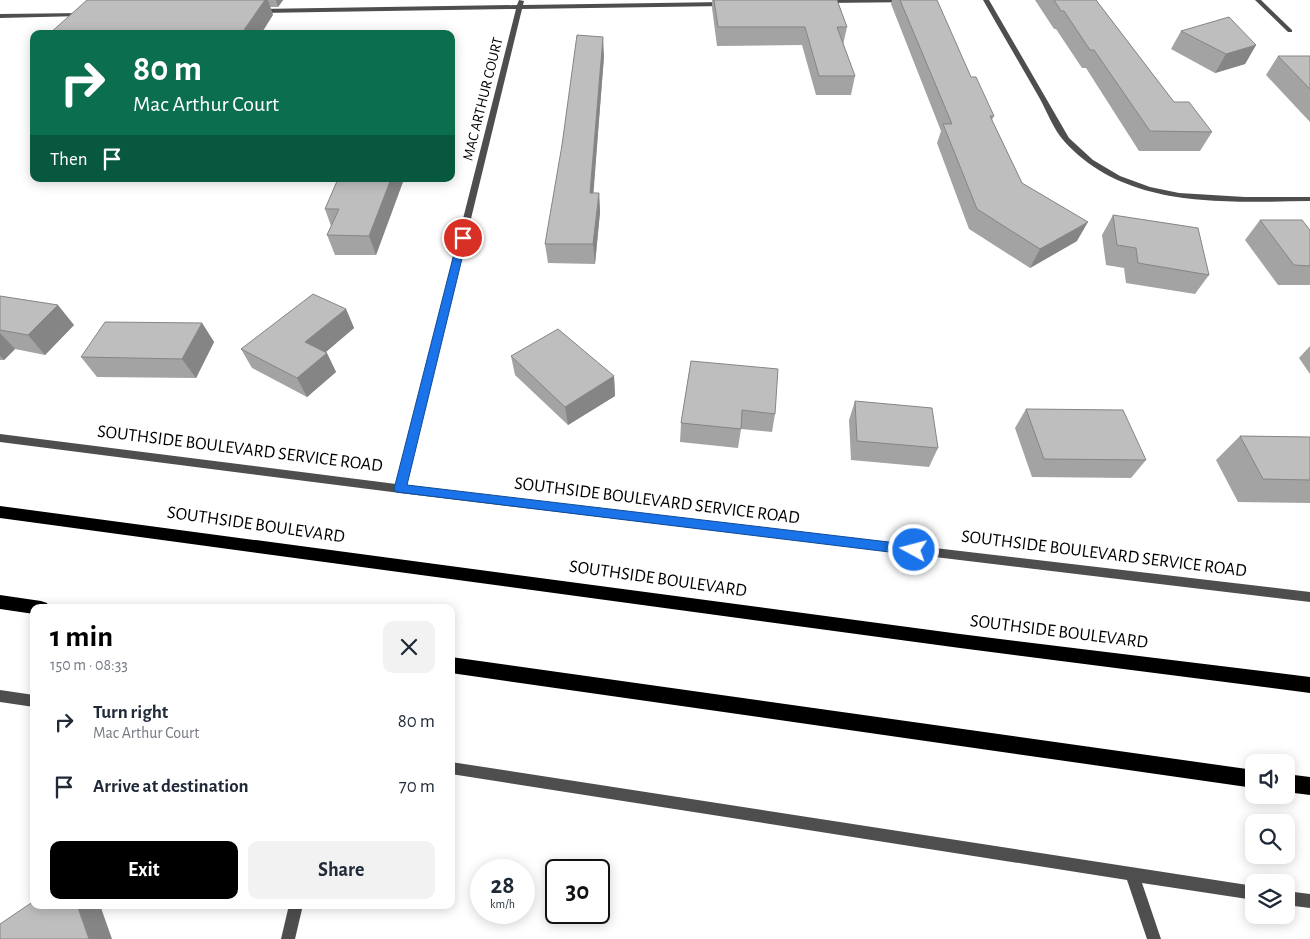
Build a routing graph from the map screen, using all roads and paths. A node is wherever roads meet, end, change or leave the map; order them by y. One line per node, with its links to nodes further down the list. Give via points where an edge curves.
1 (923, 0): 4 (street)
2 (986, 0): 11 (street, via 1066,139 1096,166 1133,183 1185,197)
3 (1258, 0): 10 (street)
4 (815, 2)
5 (521, 3): 6 (street); 7 (street); 14 (street, MAC ARTHUR COURT)
6 (736, 3)
7 (255, 11)
8 (88, 14): 9 (street)
9 (0, 16)
10 (1290, 31)
11 (1306, 199): 12 (street)
12 (1310, 208)
13 (0, 438): 14 (street, SOUTHSIDE BOULEVARD SERVICE ROAD)
14 (400, 489): 16 (street, SOUTHSIDE BOULEVARD SERVICE ROAD)
15 (0, 512): 20 (highway, SOUTHSIDE BOULEVARD, via 950,640)
16 (1310, 597)
17 (0, 602): 18 (highway)
18 (30, 606)
19 (455, 666): 24 (highway)
20 (1310, 685)
21 (0, 696): 22 (street)
22 (30, 700)
23 (455, 769): 27 (street)
24 (1245, 777)
25 (1295, 784): 26 (highway)
26 (1310, 786)
27 (1132, 874): 28 (street); 33 (street)
28 (1245, 892)
29 (1295, 900): 30 (street)
30 (1310, 902)
31 (295, 909): 32 (street)
32 (288, 939)
33 (1154, 939)

